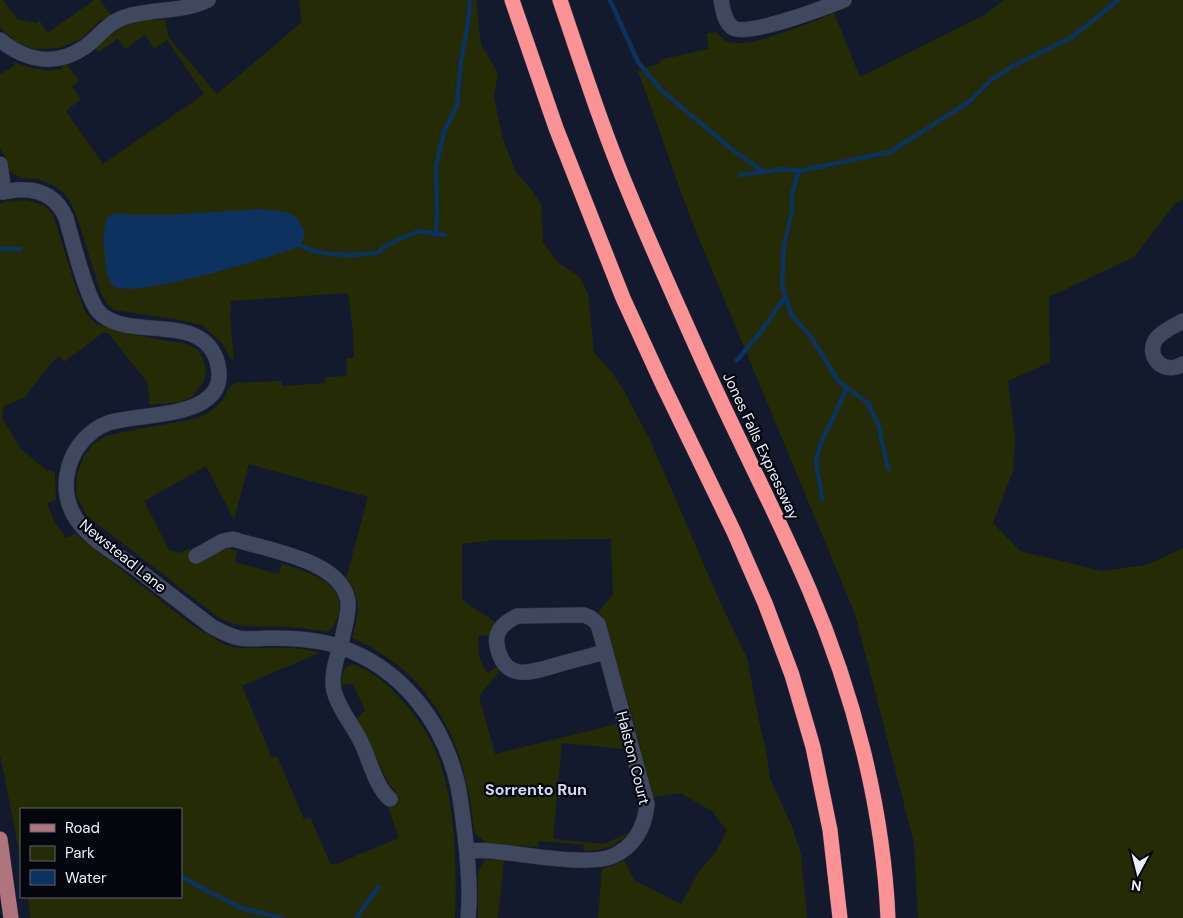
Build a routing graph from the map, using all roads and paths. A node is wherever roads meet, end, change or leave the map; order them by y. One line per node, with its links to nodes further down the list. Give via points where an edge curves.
1 (208, 0): 6 (street, via 197,5)
2 (512, 0): 20 (highway, via 556,128 623,298 746,559 792,675 813,746 828,821)
3 (560, 0): 21 (highway, Jones Falls Expressway, via 629,194 809,590 837,661 859,737 878,823)
4 (722, 0): 5 (street, via 729,24 742,30 774,24)
5 (844, 0)
6 (168, 5): 7 (street, via 124,17 81,49 49,60 33,59)
7 (0, 40)
8 (0, 164): 9 (street)
9 (2, 193): 13 (street, Newstead Lane, via 18,190 37,192 50,196 61,207 98,311 121,323 192,334 212,350 219,368 216,387 201,404 109,423 84,438 67,473 68,500 78,522 211,626 226,634 245,639 294,638)
10 (1183, 321): 11 (street, via 1157,337 1154,343 1157,362 1172,369)
11 (1183, 364)
12 (196, 556): 13 (street, via 233,539 298,558 331,573 346,592 348,603)
13 (340, 647): 15 (street, via 334,667 334,692); 17 (street, Newstead Lane, via 374,662 397,679 428,716 449,756 457,784)
14 (605, 652): 14 (street, Halston Court, via 598,624 584,615 517,616 500,628 496,642 507,667 518,672 531,673); 17 (street, Halston Court, via 646,804 646,815 635,839 611,857 592,860)
15 (390, 800)
16 (0, 839): 18 (main road)
17 (467, 851): 19 (street, Newstead Lane)
18 (11, 918)
19 (468, 918)
20 (840, 918)
21 (888, 918)

